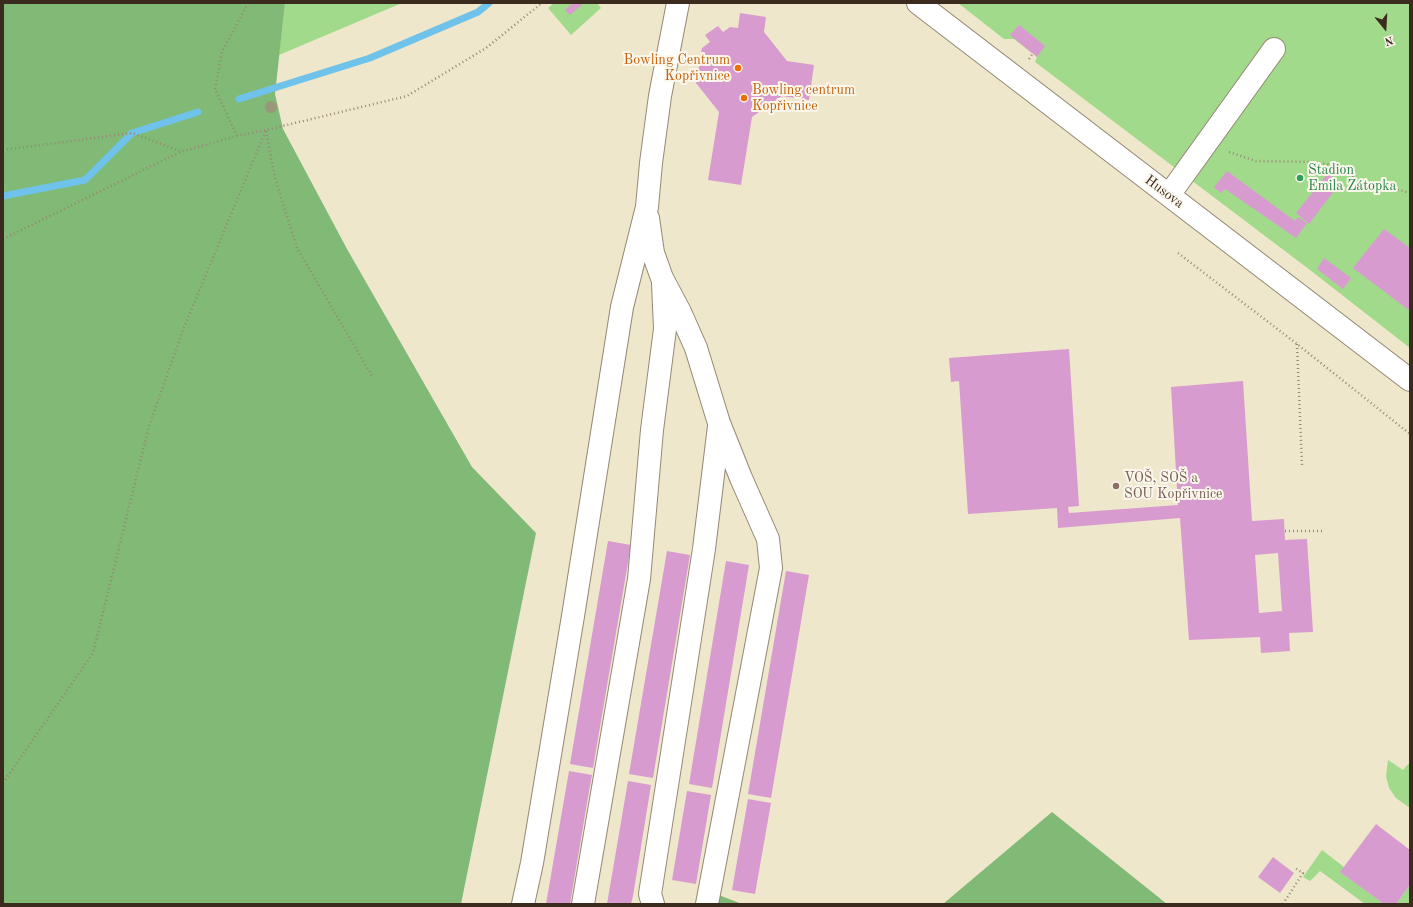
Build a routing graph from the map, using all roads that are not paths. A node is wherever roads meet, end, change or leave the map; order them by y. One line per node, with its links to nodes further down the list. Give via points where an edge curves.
1 (678, 3): 5 (street, via 660,96 650,163)
2 (918, 3): 4 (street, Husova)
3 (1274, 49): 4 (street)
4 (1168, 195): 7 (street, Husova)
5 (647, 207): 6 (street, via 653,253); 9 (street, via 622,307)
6 (662, 278): 8 (street, via 696,348); 10 (street, via 665,329 652,430 639,579)
7 (1410, 380)
8 (719, 423): 11 (street, via 704,549 650,894); 12 (street, via 768,539 771,568)
9 (523, 904)
10 (583, 904)
11 (652, 904)
12 (707, 904)

